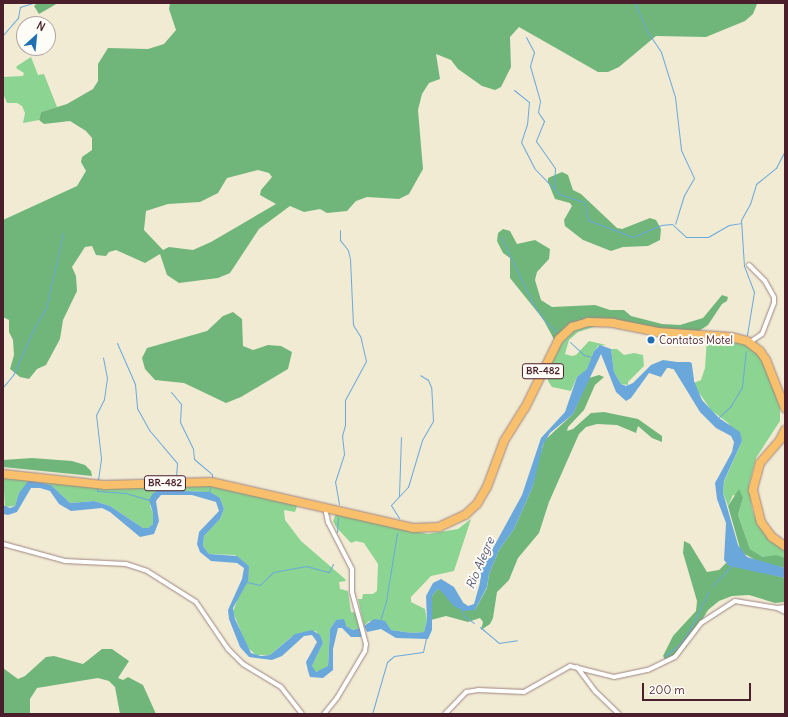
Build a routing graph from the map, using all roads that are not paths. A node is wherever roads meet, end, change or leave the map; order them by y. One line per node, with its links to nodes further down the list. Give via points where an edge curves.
1 (749, 265): 2 (street, via 765,281 774,303 762,334)
2 (750, 343): 3 (highway, BR-482, via 760,350 766,360); 6 (highway, BR-482, via 731,336 658,332 600,321 579,324 559,339 525,408 504,441 482,496 465,516 440,527 413,528)
3 (785, 408)
4 (785, 430): 8 (highway, via 780,440 760,463 753,490 761,522 772,537)
5 (3, 474): 6 (highway, BR-482, via 105,485 211,482)
6 (325, 508): 16 (street, via 328,522 352,569 352,592 364,634 365,651)
7 (3, 544): 15 (street, via 65,561 126,564 147,571 196,602 228,649 243,664 281,687)
8 (785, 546)
9 (785, 607): 10 (street)
10 (777, 608): 11 (street); 13 (street, via 742,601 731,603 701,622 682,650 669,660 638,673 620,677)
11 (785, 612)
12 (576, 666): 13 (street); 14 (street); 17 (street, via 566,667 524,692 466,692)
13 (589, 672): 14 (street)
14 (586, 679): 18 (street)
15 (302, 714)
16 (324, 714)
17 (445, 714)
18 (619, 714)

